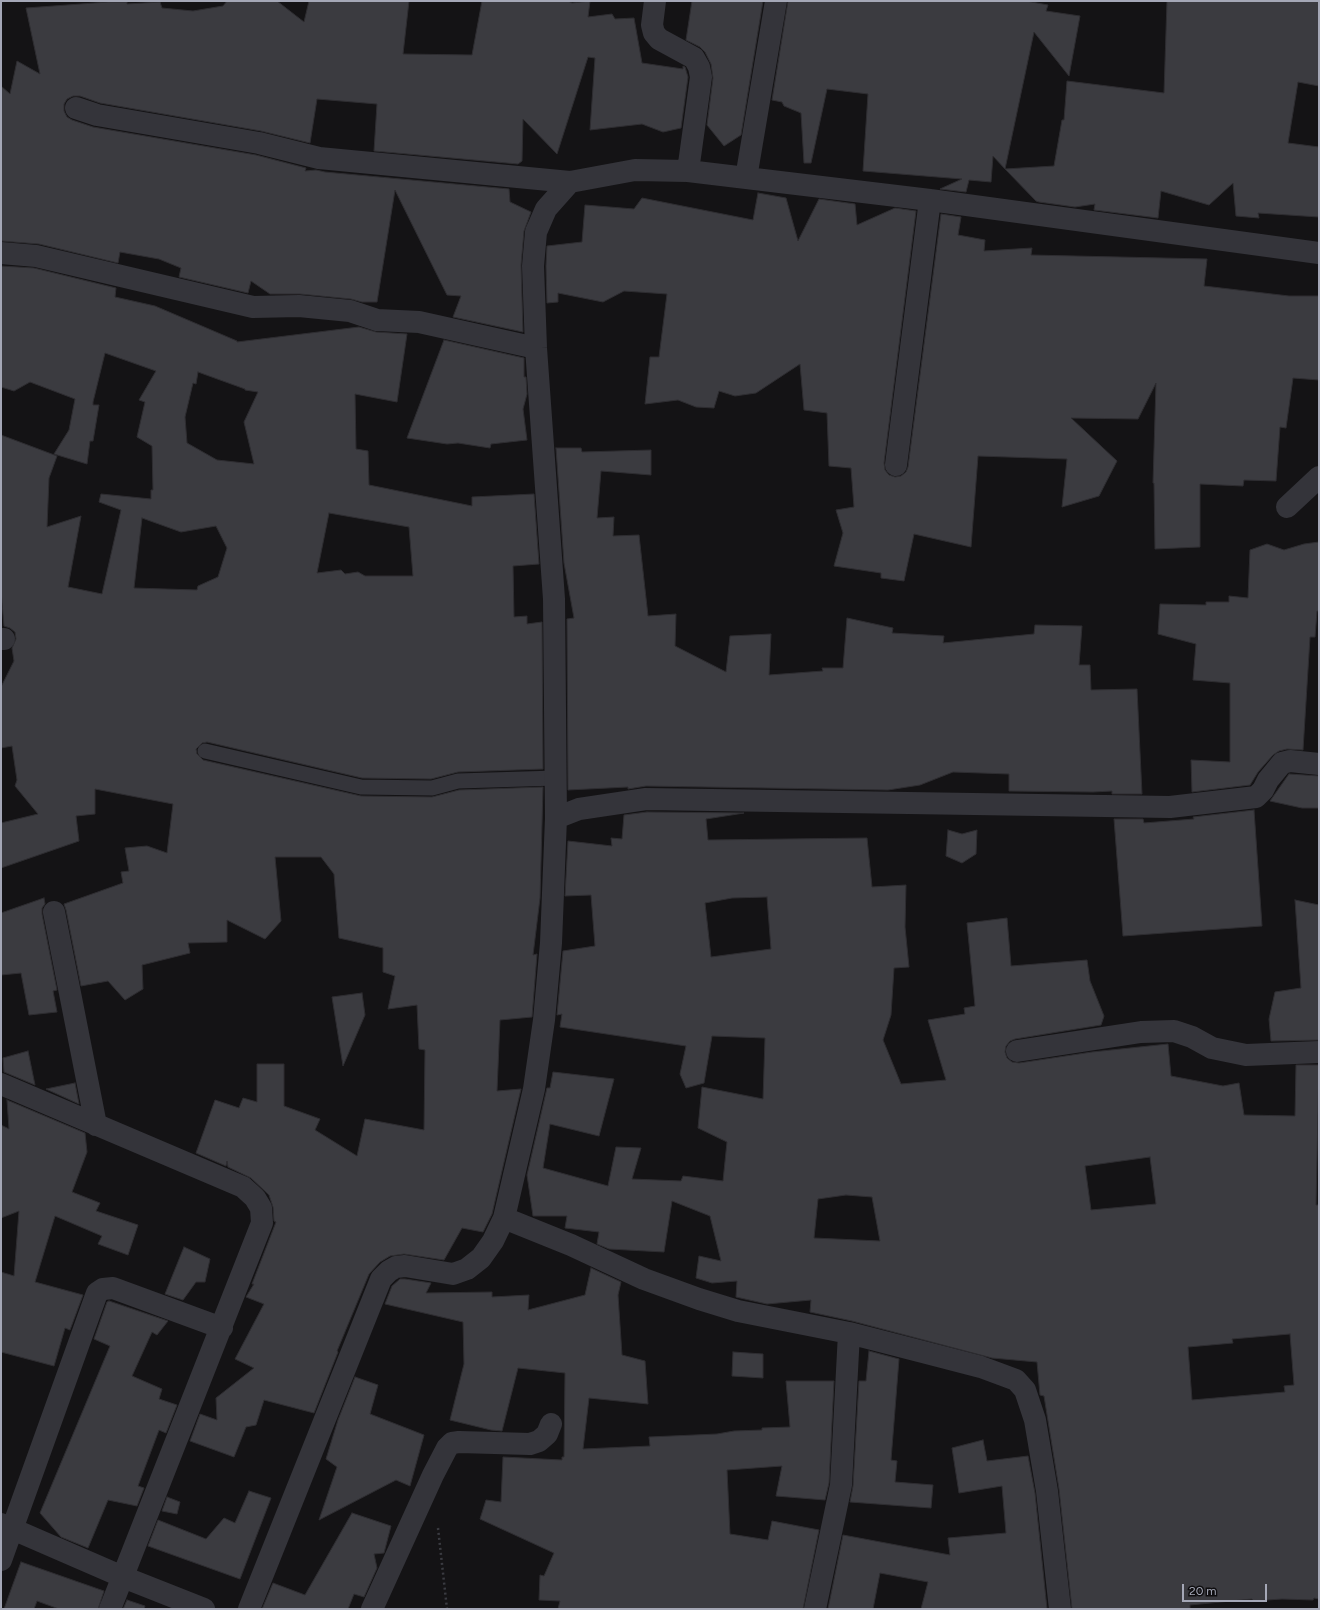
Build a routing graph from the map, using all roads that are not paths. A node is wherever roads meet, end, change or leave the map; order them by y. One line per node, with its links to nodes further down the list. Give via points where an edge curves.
1 (655, 1): 4 (street, via 652,25 654,33 659,39 694,58 701,77)
2 (776, 1): 5 (street)
3 (76, 108): 6 (street, via 97,115 259,143 319,158)
4 (688, 171): 5 (street); 6 (street, via 635,170)
5 (746, 178): 7 (street)
6 (570, 182): 10 (street, via 546,209 536,232 533,266)
7 (930, 200): 8 (street); 11 (street)
8 (1319, 253)
9 (1, 254): 10 (street, via 36,256 253,306 299,306 350,311 377,320 419,322)
10 (536, 348): 16 (street, via 554,599)
11 (896, 465)
12 (1319, 477): 13 (street)
13 (1287, 507)
14 (205, 751): 16 (lane, via 361,787 432,788 458,781)
15 (1319, 764): 17 (street, via 1282,763 1256,798 1170,808 646,799 579,809)
16 (556, 778): 17 (street)
17 (556, 818): 23 (street, via 551,936 544,1020 534,1089)
18 (54, 912): 22 (street)
19 (1017, 1051): 20 (street, via 1141,1032 1174,1032 1192,1037 1212,1048 1246,1055)
20 (1319, 1052)
21 (1, 1084): 22 (street)
22 (96, 1125): 24 (street, via 243,1187 255,1198 261,1208 262,1223)
23 (504, 1218): 25 (street, via 699,1300 738,1311); 32 (street, via 481,1258 467,1269 453,1274 405,1266 396,1267 381,1279)
24 (222, 1328): 27 (street, via 113,1288 103,1289 97,1293); 29 (street)
25 (849, 1333): 34 (street, via 841,1485); 35 (street, via 981,1367 1016,1380 1025,1390 1038,1437)
26 (552, 1424): 33 (street, via 539,1441 530,1444 459,1442 447,1448)
27 (7, 1526): 28 (street); 29 (street)
28 (1, 1560)
29 (123, 1577): 30 (street); 31 (street)
30 (110, 1609)
31 (204, 1609)
32 (249, 1609)
33 (372, 1609)
34 (815, 1609)
35 (1060, 1609)

